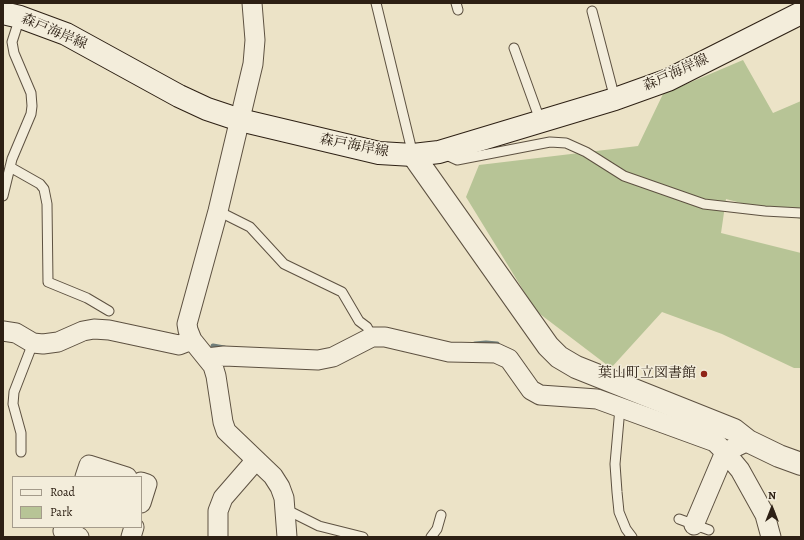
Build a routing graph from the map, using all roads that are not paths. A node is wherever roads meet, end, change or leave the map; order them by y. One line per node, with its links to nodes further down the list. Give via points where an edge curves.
1 (252, 3): 8 (street, via 255,40 253,64)
2 (376, 3): 11 (lane)
3 (592, 11): 7 (lane)
4 (801, 13): 7 (main road, 森戸海岸線, via 668,80)
5 (12, 15): 8 (main road, 森戸海岸線, via 66,34 207,110); 12 (lane, via 14,54 31,93 32,106)
6 (514, 48): 9 (lane)
7 (615, 99): 9 (main road, 森戸海岸線)
8 (240, 120): 11 (main road, 森戸海岸線, via 379,153); 14 (street)
9 (540, 120): 10 (main road, 森戸海岸線)
10 (439, 152): 11 (main road, 森戸海岸線); 15 (lane, via 457,160 550,142 566,144 586,152 624,176 704,204)
11 (412, 155): 23 (main road, via 548,346 559,357 576,367 734,430)
12 (10, 167): 13 (lane); 16 (lane, via 40,184 44,189 47,204 48,282)
13 (3, 196)
14 (218, 211): 18 (lane, via 250,227 284,264 342,292 358,321); 19 (street, via 187,324)
15 (801, 212)
16 (109, 310)
17 (3, 331): 20 (street, via 16,333)
18 (370, 333): 21 (street, via 333,357 318,360 224,356); 22 (street, via 449,352 503,355 509,358 532,390 540,395 597,399)
19 (192, 340): 20 (street, via 179,345 94,329 58,342); 21 (street)
20 (34, 343): 24 (lane, via 14,392 13,404 21,433)
21 (207, 358): 25 (street, via 216,376 226,431)
22 (620, 408): 23 (street, via 715,442); 38 (lane, via 615,464 619,512)
23 (737, 446): 26 (main road); 33 (street); 39 (street, via 740,470 765,515)
24 (21, 452)
25 (256, 460): 31 (street, via 273,476 284,498); 34 (street, via 223,498 218,511)
26 (801, 464)
27 (85, 476): 28 (street, via 90,465)
28 (124, 476)
29 (142, 482): 30 (street, via 147,484)
30 (142, 500)
31 (285, 509): 35 (street); 36 (lane, via 319,526)
32 (441, 515): 37 (lane, via 437,529)
33 (694, 525)
34 (218, 537)
35 (287, 537)
36 (363, 537)
37 (431, 537)
38 (632, 537)
39 (771, 537)

